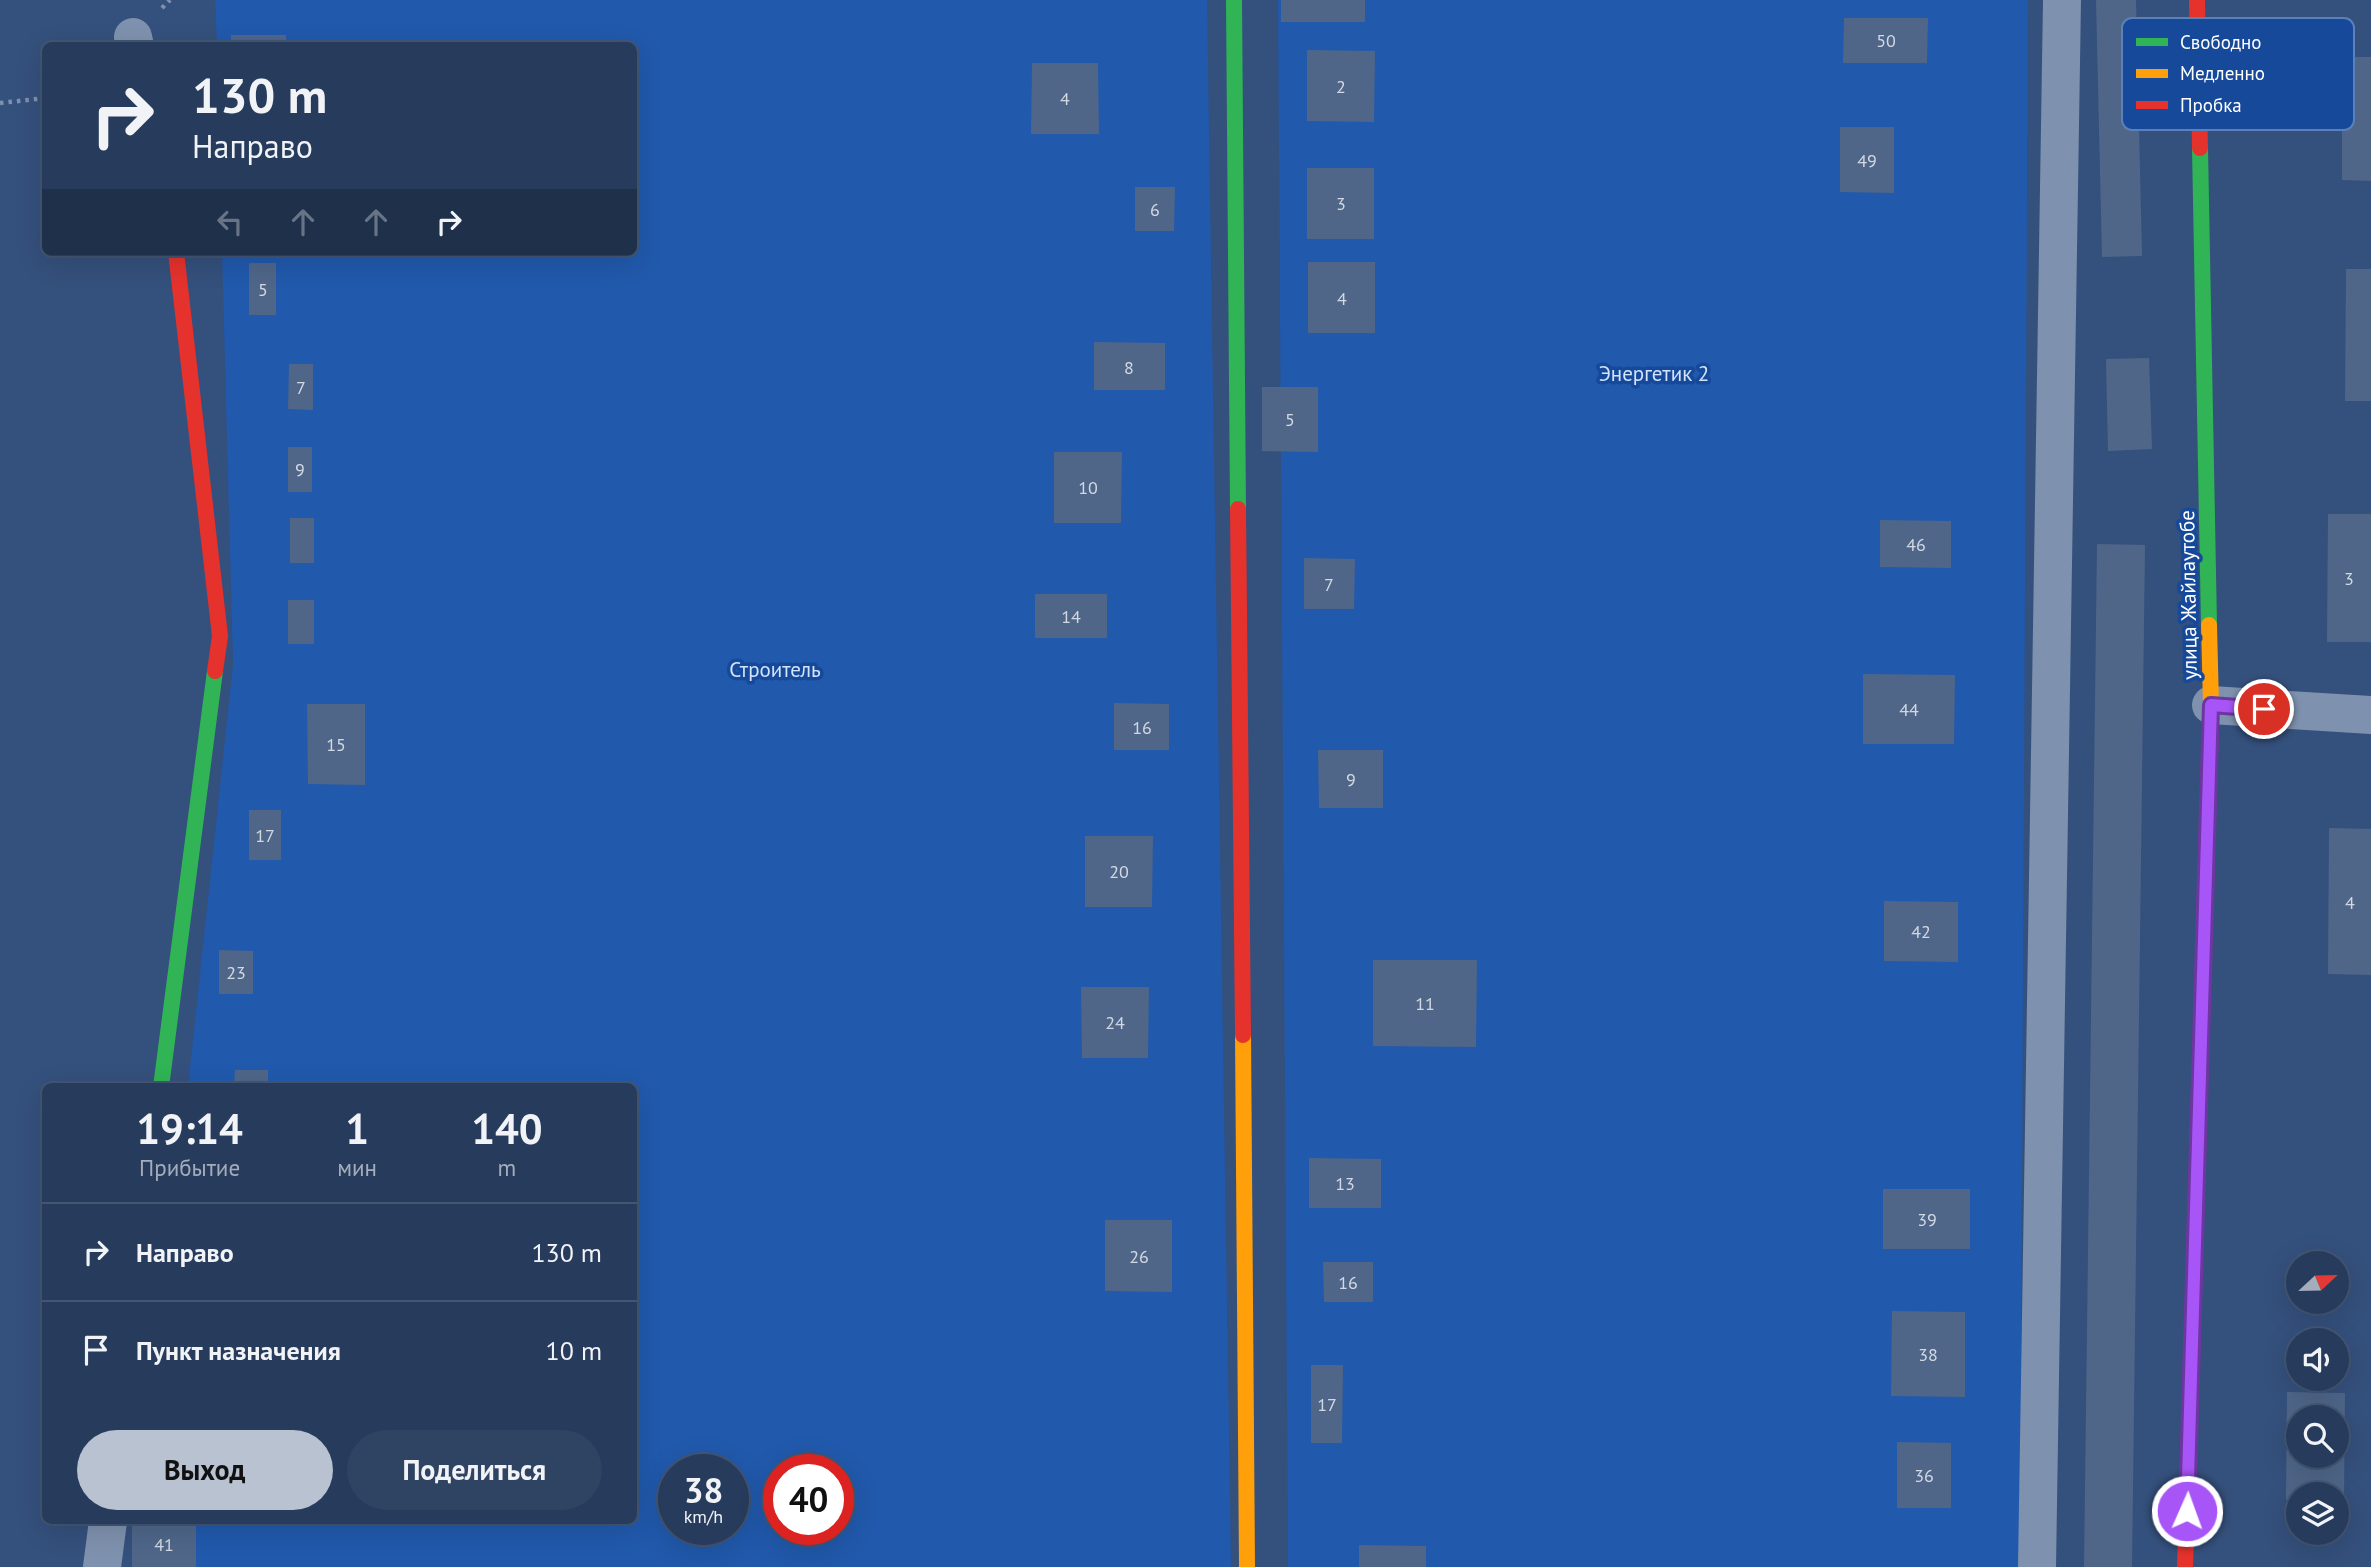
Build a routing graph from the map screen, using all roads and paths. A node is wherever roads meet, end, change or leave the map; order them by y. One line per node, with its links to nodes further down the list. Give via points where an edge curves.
1 (1234, 0): 14 (street)
2 (2062, 0): 15 (street)
3 (2197, 0): 4 (street, улица Жайлаутобе)
4 (2197, 18)
5 (42, 98): 6 (path)
6 (0, 103)
7 (2200, 130): 9 (street, улица Жайлаутобе)
8 (176, 256): 11 (street, via 220,636)
9 (2211, 705): 10 (street); 16 (street, улица Жайлаутобе)
10 (2371, 715)
11 (162, 1083)
12 (108, 1524): 13 (street)
13 (102, 1567)
14 (1247, 1567)
15 (2037, 1567)
16 (2185, 1567)

